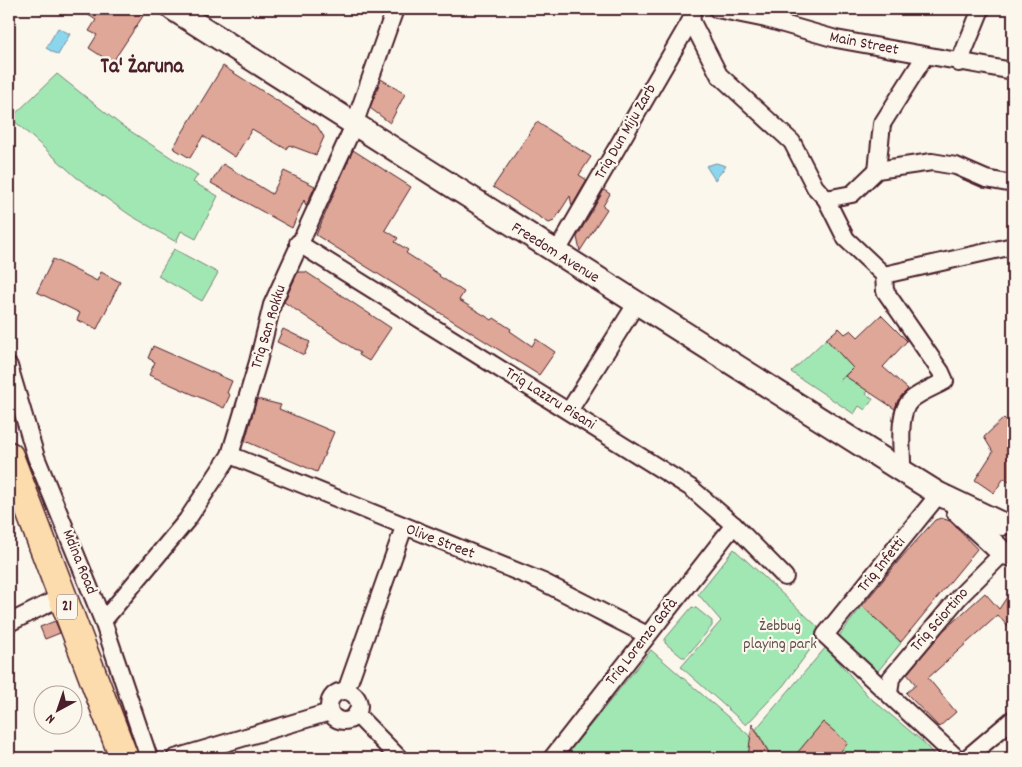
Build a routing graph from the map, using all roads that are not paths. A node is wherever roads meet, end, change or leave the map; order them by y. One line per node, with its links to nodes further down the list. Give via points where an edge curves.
1 (173, 9): 9 (street, Freedom Avenue)
2 (395, 9): 9 (street, Triq San Rokku)
3 (717, 9): 6 (street, Main Street, via 836,39)
4 (980, 9): 7 (street)
5 (692, 14): 12 (street, via 719,75 792,142 814,187); 15 (street, Triq Dun Miju Zarb)
6 (924, 56): 7 (street, Main Street); 10 (street, via 882,124)
7 (959, 63): 8 (street, Main Street)
8 (1013, 71)
9 (354, 125): 13 (street, Triq San Rokku); 15 (street, Freedom Avenue)
10 (877, 170): 11 (street, via 932,162); 12 (street, via 852,194)
11 (1013, 184)
12 (826, 199): 16 (street, via 846,239)
13 (298, 243): 19 (street, Triq Lazzru Pisani); 20 (street, Triq San Rokku, via 272,305)
14 (1013, 246): 16 (street)
15 (556, 253): 17 (street, Freedom Avenue)
16 (884, 275): 22 (street, via 885,291 945,380 911,400 904,410)
17 (636, 304): 19 (street); 22 (street, Freedom Avenue)
18 (9, 366): 29 (street, Mdina Road, via 36,457)
19 (570, 411): 24 (street, Triq Lazzru Pisani, via 691,488)
20 (230, 455): 25 (street, Olive Street); 29 (street, Triq San Rokku, via 187,520)
21 (9, 456): 28 (highway, Mdina Road / 21)
22 (902, 471): 23 (street, Freedom Avenue)
23 (939, 494): 26 (street, Freedom Avenue); 33 (street, Triq Infetti, via 825,635)
24 (734, 525): 27 (street, Triq Lazzru Pisani); 31 (street, Triq Lorenzo Gafà)
25 (404, 528): 31 (street, Olive Street, via 543,582); 32 (street)
26 (1007, 534): 33 (street, Triq Sciortino, via 892,678)
27 (785, 578)
28 (63, 596): 30 (street); 37 (highway, Mdina Road / 21)
29 (103, 621): 38 (street, Mdina Road)
30 (9, 623)
31 (647, 635): 41 (street, Triq Lorenzo Gafà)
32 (346, 690): 34 (street, via 332,696); 35 (street, via 358,700)
33 (889, 694): 42 (street)
34 (330, 712): 35 (street, via 343,720); 39 (street)
35 (356, 714): 40 (street)
36 (1013, 719): 43 (street)
37 (124, 758)
38 (149, 758)
39 (175, 758)
40 (399, 758)
41 (552, 758)
42 (957, 758)
43 (967, 758)

